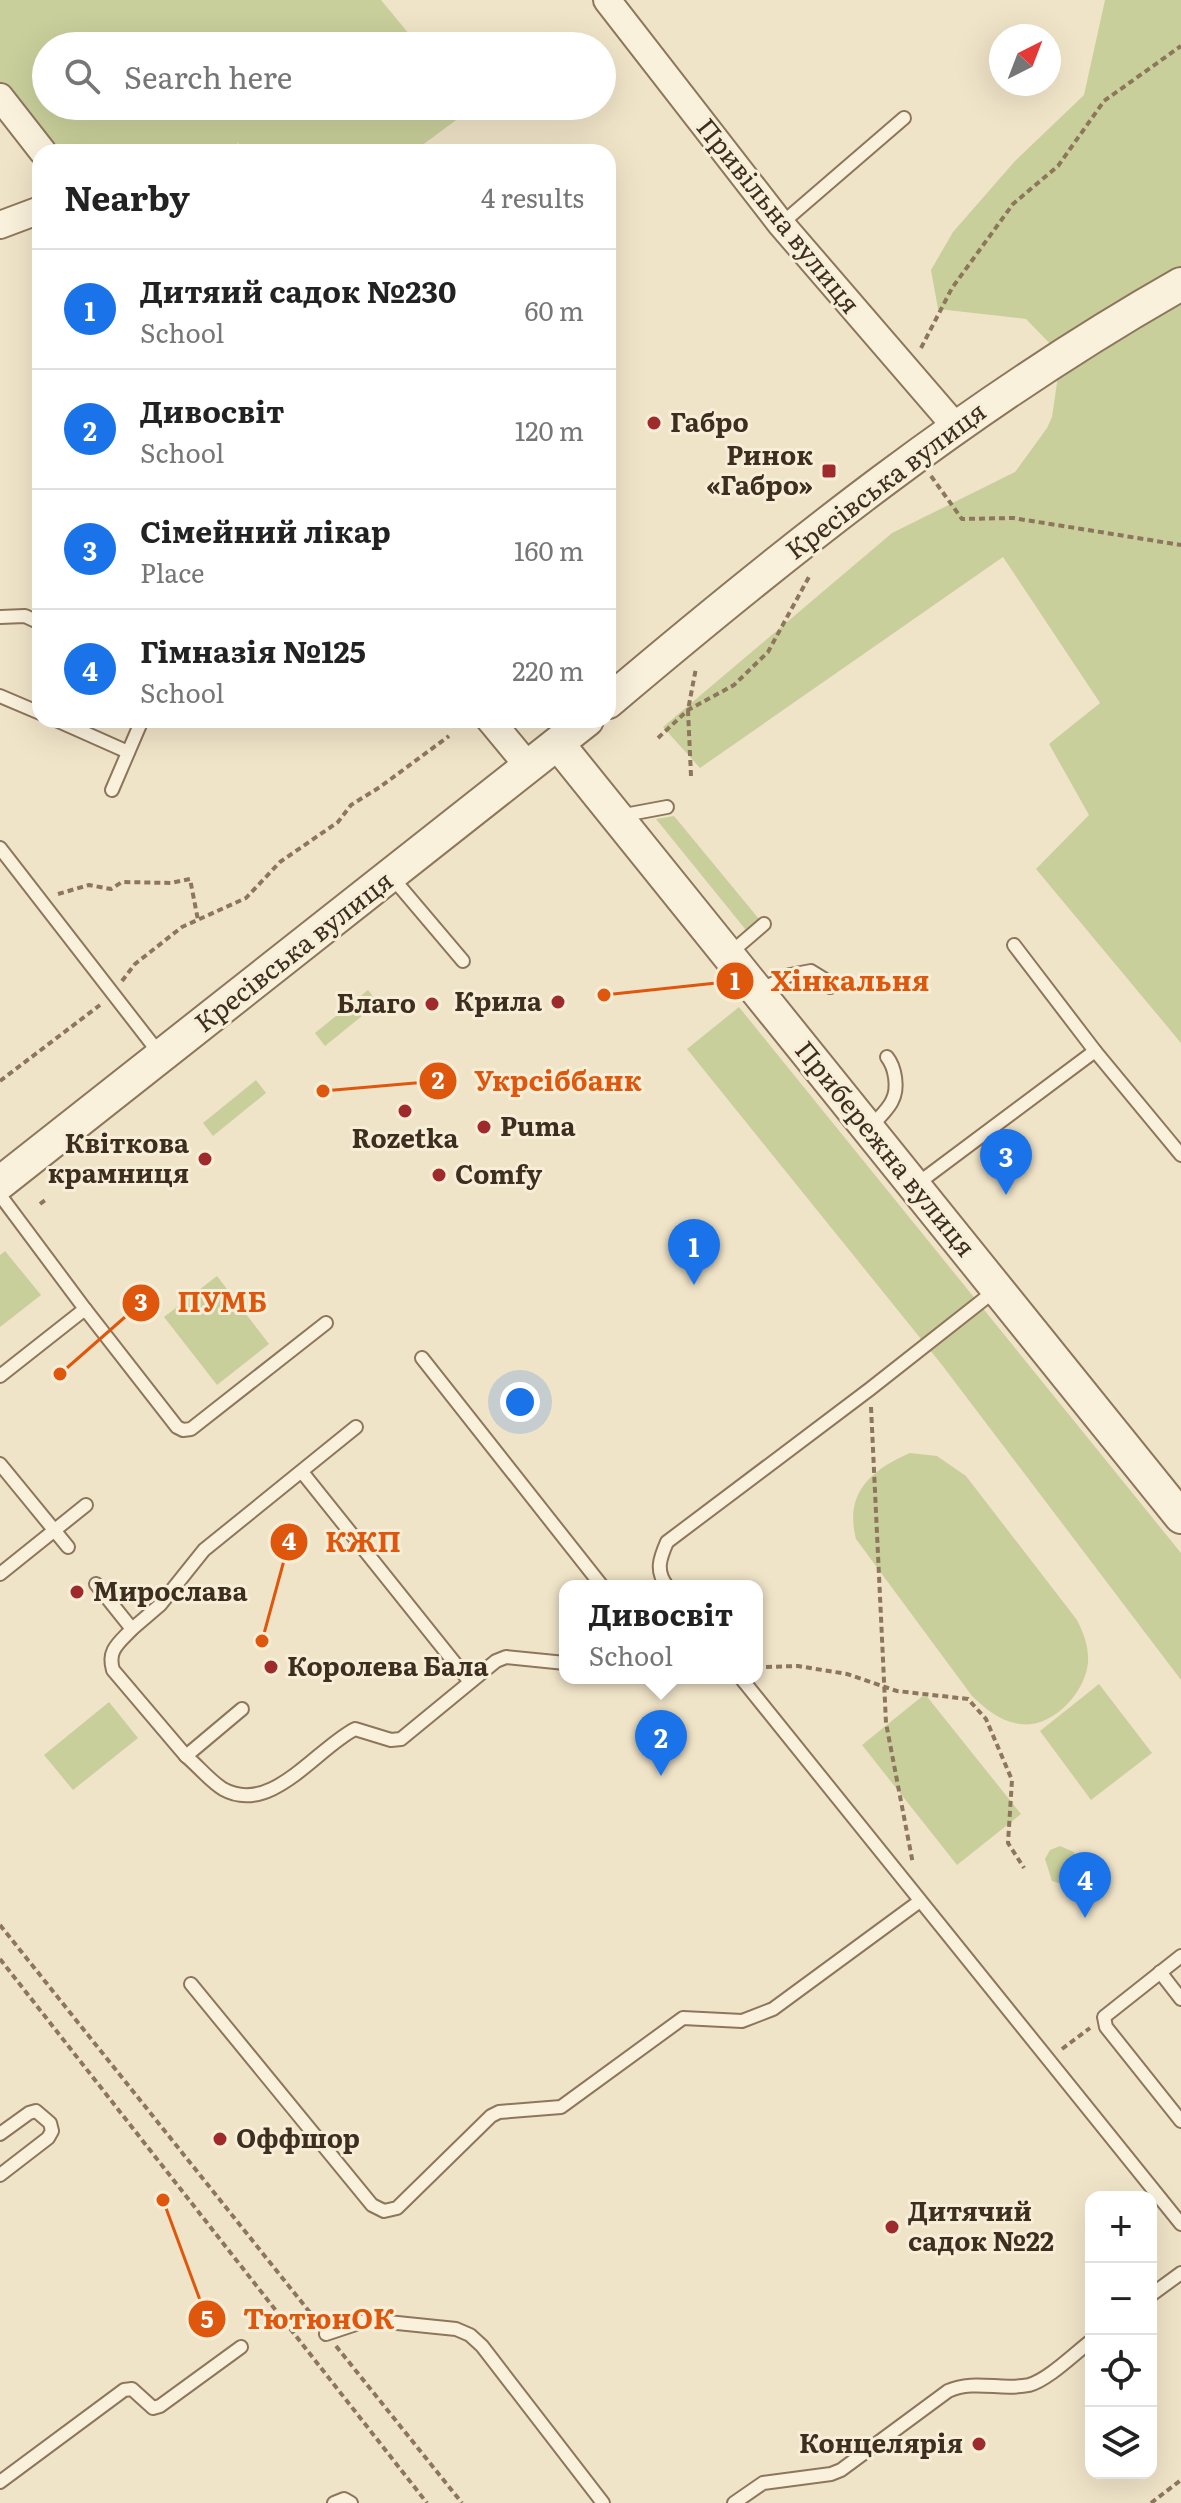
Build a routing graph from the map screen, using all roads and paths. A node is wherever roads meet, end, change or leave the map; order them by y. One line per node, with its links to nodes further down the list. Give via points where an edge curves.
1 (607, 0): 7 (street, Привільна вулиця)
2 (1181, 46): 10 (path, via 1104,101 1058,166 1013,204 952,288)
3 (0, 97): 5 (street)
4 (904, 118): 7 (lane)
5 (37, 144)
6 (32, 213): 8 (street)
7 (781, 224): 11 (street, Привільна вулиця)
8 (0, 225)
9 (1181, 284): 11 (street, Кресівська вулиця, via 1061,355)
10 (919, 350)
11 (956, 427): 12 (street, Кресівська вулиця)
12 (916, 455): 13 (path, via 962,519 1013,518); 18 (street, Кресівська вулиця)
13 (1181, 545)
14 (810, 575): 21 (path, via 768,652 734,685)
15 (0, 617): 16 (lane)
16 (32, 619)
17 (696, 668): 21 (path)
18 (616, 695)
19 (0, 696): 20 (lane)
20 (32, 710)
21 (688, 710): 27 (path); 31 (path)
22 (74, 728): 29 (lane)
23 (138, 728): 29 (lane)
24 (497, 728): 30 (street)
25 (577, 728): 28 (street, Кресівська вулиця)
26 (449, 736): 38 (path, via 351,805 338,822 280,862 246,898)
27 (658, 738)
28 (558, 744): 30 (street, Кресівська вулиця); 34 (street, Прибережна вулиця)
29 (128, 752): 32 (lane)
30 (529, 767): 36 (street, Кресівська вулиця)
31 (691, 776)
32 (112, 790)
33 (667, 807): 34 (lane)
34 (617, 817): 41 (street, Прибережна вулиця)
35 (0, 848): 37 (lane)
36 (391, 876): 42 (lane); 47 (street, Кресівська вулиця)
37 (36, 895): 38 (path, via 64,894 89,885 111,889 122,882 190,879); 45 (lane)
38 (198, 920): 45 (path, via 135,964)
39 (764, 924): 41 (lane)
40 (1014, 945): 46 (lane)
41 (728, 955): 44 (street, Прибережна вулиця)
42 (463, 961)
43 (830, 987): 44 (lane, via 811,971)
44 (757, 991): 50 (street, Прибережна вулиця)
45 (113, 995): 47 (lane); 49 (path)
46 (1095, 1051): 51 (lane); 53 (lane)
47 (161, 1056): 52 (street, Кресівська вулиця)
48 (887, 1057): 50 (lane, via 893,1065 893,1101)
49 (0, 1081)
50 (869, 1129): 53 (street, Прибережна вулиця)
51 (1181, 1155)
52 (0, 1183)
53 (914, 1186): 57 (street, Прибережна вулиця)
54 (0, 1195): 58 (lane)
55 (48, 1198): 56 (path)
56 (40, 1204)
57 (997, 1289): 62 (lane); 67 (street, Прибережна вулиця)
58 (85, 1309): 59 (lane, via 183,1430); 61 (lane)
59 (326, 1323)
60 (422, 1358): 71 (lane)
61 (0, 1376)
62 (870, 1389): 72 (lane, via 667,1542 659,1561); 82 (path, via 886,1723)
63 (356, 1427): 65 (lane)
64 (0, 1464): 68 (lane)
65 (302, 1472): 74 (lane, via 204,1550 160,1605); 77 (lane)
66 (86, 1505): 68 (lane)
67 (1181, 1517)
68 (55, 1531): 69 (lane); 70 (lane)
69 (68, 1547)
70 (0, 1574)
71 (597, 1580)
72 (660, 1580)
73 (96, 1584): 74 (lane)
74 (132, 1629): 80 (lane, via 112,1650 113,1670)
75 (559, 1662): 77 (lane, via 506,1657)
76 (763, 1666): 81 (path, via 798,1666 847,1674 897,1691 968,1699 986,1719 1012,1780 1008,1843)
77 (470, 1682): 80 (lane, via 401,1739 355,1729 270,1792 244,1796 223,1788)
78 (746, 1684): 82 (lane)
79 (242, 1709): 80 (lane)
80 (186, 1756)
81 (1024, 1868)
82 (920, 1901): 87 (lane, via 773,2009 742,2021 683,2018 561,2107 491,2116 397,2208 384,2211 372,2205); 90 (lane)
83 (0, 1925): 97 (path)
84 (1181, 1956): 86 (lane)
85 (0, 1959): 104 (path)
86 (1160, 1972): 88 (lane); 89 (lane)
87 (191, 1984)
88 (1181, 1999)
89 (1104, 2017): 90 (path); 91 (lane, via 1106,2027)
90 (1047, 2060): 94 (lane)
91 (1181, 2121)
92 (0, 2134): 93 (lane, via 36,2111 52,2131)
93 (0, 2175)
94 (1181, 2224)
95 (1181, 2273): 96 (lane)
96 (1157, 2291)
97 (326, 2334): 105 (path); 106 (lane, via 368,2320 470,2335)
98 (1085, 2346): 107 (lane, via 1027,2385 961,2385 841,2470 763,2483)
99 (241, 2347): 101 (lane, via 160,2406 153,2408 132,2389 124,2390)
100 (1181, 2480): 108 (path)
101 (0, 2482)
102 (334, 2503): 103 (lane)
103 (351, 2503)
104 (427, 2503)
105 (462, 2503)
106 (603, 2503)
107 (734, 2503)
108 (1151, 2503)

